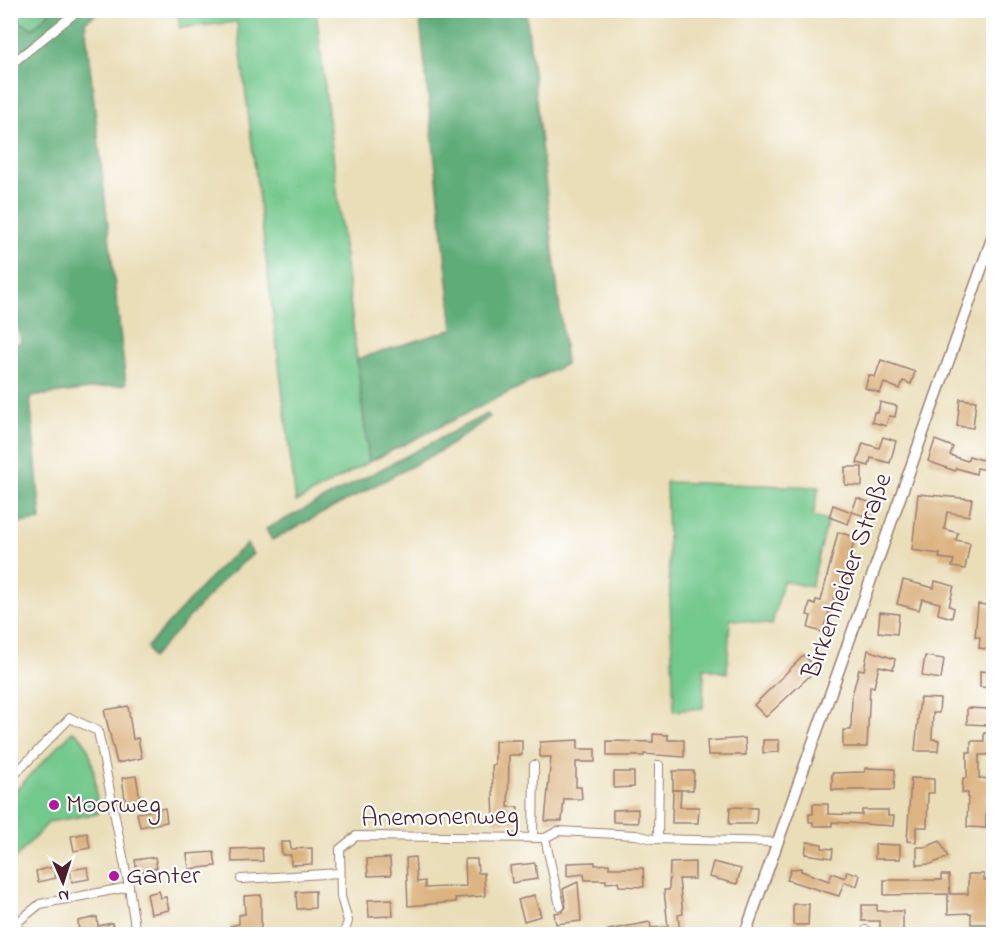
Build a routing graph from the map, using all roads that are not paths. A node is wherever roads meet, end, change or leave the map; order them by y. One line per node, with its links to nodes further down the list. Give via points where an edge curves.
1 (80, 10): 2 (street)
2 (10, 65)
3 (993, 233): 10 (street, Birkenheider Straße)
4 (534, 765): 7 (street, Anemonenweg)
5 (659, 765): 9 (street)
6 (10, 778): 13 (street, via 70,718 98,731)
7 (533, 838): 8 (street, Anemonenweg); 11 (street, Anemonenweg, via 356,836 340,849)
8 (544, 838): 9 (street, Anemonenweg, via 558,831 636,835); 14 (street, Anemonenweg)
9 (658, 840): 10 (street, Anemonenweg)
10 (777, 842): 18 (street, Birkenheider Straße)
11 (340, 873): 12 (street); 17 (street, Anemonenweg, via 348,921)
12 (242, 879)
13 (129, 887): 15 (street, via 40,904 19,921); 16 (street)
14 (560, 906)
15 (13, 934)
16 (136, 934)
17 (344, 934)
18 (745, 934)

